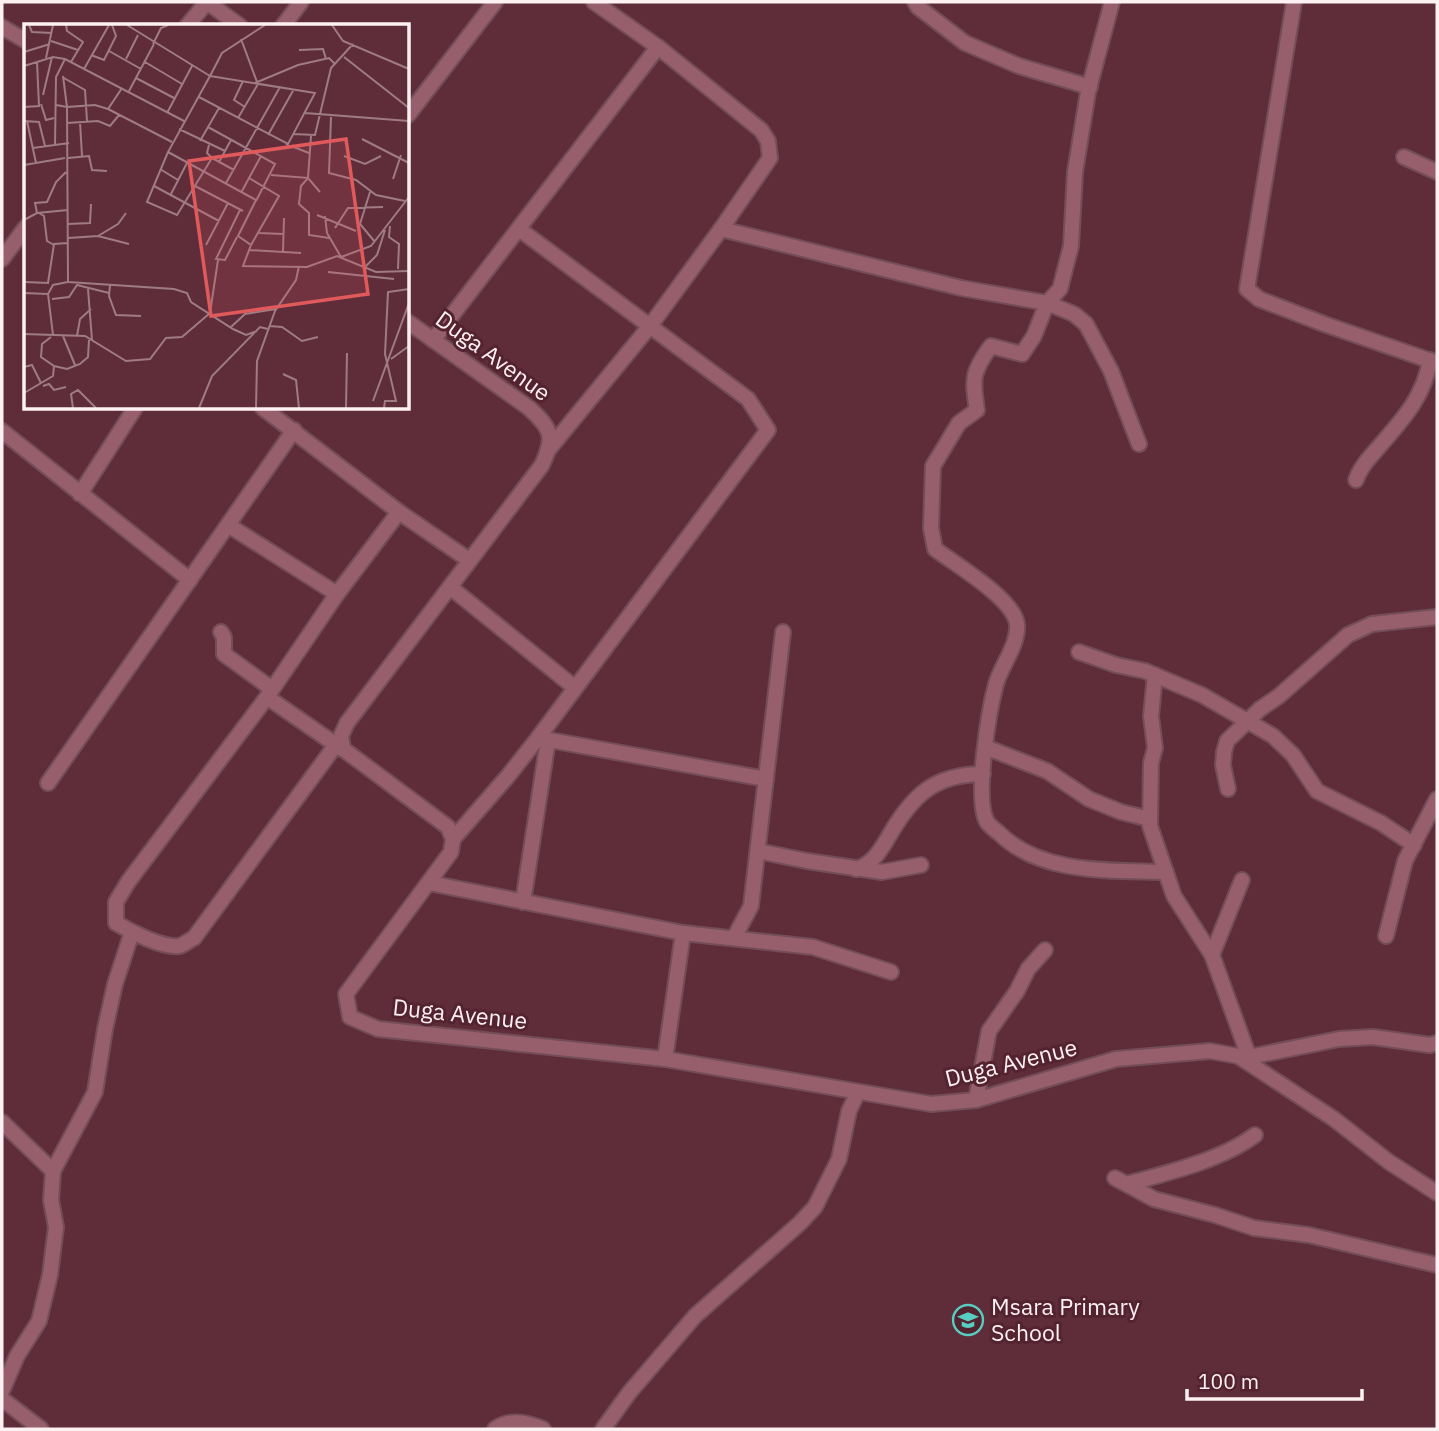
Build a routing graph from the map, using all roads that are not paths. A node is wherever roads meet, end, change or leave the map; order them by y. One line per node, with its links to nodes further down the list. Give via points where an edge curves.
1 (207, 2): 8 (street); 9 (street)
2 (302, 2): 10 (street)
3 (495, 2): 15 (street)
4 (594, 2): 13 (street)
5 (915, 2): 14 (street, via 965,43 1019,66)
6 (1112, 2): 14 (street)
7 (1294, 2): 26 (street, via 1248,289 1284,309)
8 (189, 24)
9 (237, 24)
10 (285, 24)
11 (2, 27): 12 (street)
12 (24, 40)
13 (658, 47): 18 (street); 19 (street, via 761,130 768,141 770,158)
14 (1090, 87): 22 (street, via 1075,172 1071,246 1060,289)
15 (410, 112)
16 (1404, 157): 17 (street)
17 (1437, 172)
18 (519, 229): 24 (street); 25 (street)
19 (722, 229): 22 (street, via 961,288); 24 (street)
20 (23, 237): 21 (street)
21 (2, 259)
22 (1047, 303): 31 (street, via 1087,324); 50 (street, via 1022,354 991,346 976,366 977,410 959,423 933,466 931,528 936,549 988,586 1017,622 996,683)
23 (410, 324): 25 (street, Duga Avenue)
24 (650, 326): 32 (street); 46 (street, Duga Avenue, via 748,399 768,430)
25 (433, 341): 32 (street, Duga Avenue, via 536,414 551,435)
26 (1434, 362): 33 (street, via 1412,409)
27 (134, 410): 34 (street)
28 (265, 410): 29 (street)
29 (294, 430): 35 (street); 36 (street)
30 (2, 431): 34 (street)
31 (1139, 444)
32 (549, 449): 37 (street, via 542,465)
33 (1356, 480)
34 (80, 494): 38 (street)
35 (400, 512): 37 (street); 40 (street)
36 (228, 525): 38 (street); 40 (street)
37 (469, 560): 39 (street)
38 (190, 580): 54 (street)
39 (450, 587): 46 (street); 51 (street, via 347,723)
40 (337, 594): 47 (street)
41 (1437, 617): 48 (street, via 1372,624 1348,635)
42 (221, 632): 47 (street, via 224,654)
43 (783, 632): 53 (street)
44 (1079, 652): 45 (street)
45 (1155, 675): 48 (street); 57 (street)
46 (574, 687): 49 (street, Duga Avenue)
47 (269, 693): 51 (street); 67 (street, via 116,902 116,923)
48 (1248, 722): 55 (street, via 1227,741 1223,765); 59 (street, via 1293,755 1317,791)
49 (543, 739): 53 (street); 58 (street, Duga Avenue); 66 (street)
50 (985, 747): 52 (street); 57 (street, via 1047,771 1089,799)
51 (339, 748): 58 (street, via 448,827); 67 (street, via 194,938 181,946)
52 (983, 774): 62 (street, via 965,774 918,794 874,859); 63 (street, via 987,822 1012,846 1069,866)
53 (766, 779): 60 (street)
54 (48, 783)
55 (1228, 789)
56 (1437, 799): 59 (street)
57 (1150, 819): 63 (street)
58 (453, 839): 65 (street, Duga Avenue, via 451,852)
59 (1414, 845): 69 (street, via 1405,861)
60 (758, 851): 62 (street); 70 (street, via 751,906)
61 (922, 865): 62 (street, via 882,872)
62 (856, 870)
63 (1166, 872): 72 (street, via 1174,896)
64 (1242, 880): 72 (street)
65 (429, 883): 66 (street); 76 (street, Duga Avenue, via 346,994 350,1017 378,1029)
66 (523, 902): 68 (street)
67 (132, 932): 81 (street, via 104,1029 95,1092)
68 (683, 933): 70 (street); 76 (street)
69 (1386, 936)
70 (734, 937): 73 (street, via 813,947)
71 (1045, 950): 78 (street, via 989,1031)
72 (1212, 955): 75 (street)
73 (891, 972)
74 (1437, 1043): 75 (street, via 1339,1039)
75 (1244, 1057): 78 (street, Duga Avenue, via 1210,1051 1116,1059); 82 (street, Duga Avenue)
76 (665, 1059): 77 (street, Duga Avenue)
77 (858, 1092): 78 (street, Duga Avenue, via 931,1104); 89 (street, via 839,1159 815,1207 695,1316)
78 (976, 1100)
79 (2, 1122): 81 (street)
80 (1255, 1136): 83 (street, via 1218,1155 1121,1181 1154,1199 1254,1228 1310,1234)
81 (53, 1171): 84 (street, via 51,1200 56,1227 50,1275 39,1321)
82 (1437, 1193)
83 (1437, 1265)
84 (2, 1391)
85 (2, 1399): 86 (street)
86 (41, 1429)
87 (495, 1429): 88 (street, via 517,1422)
88 (543, 1429)
89 (603, 1429)

